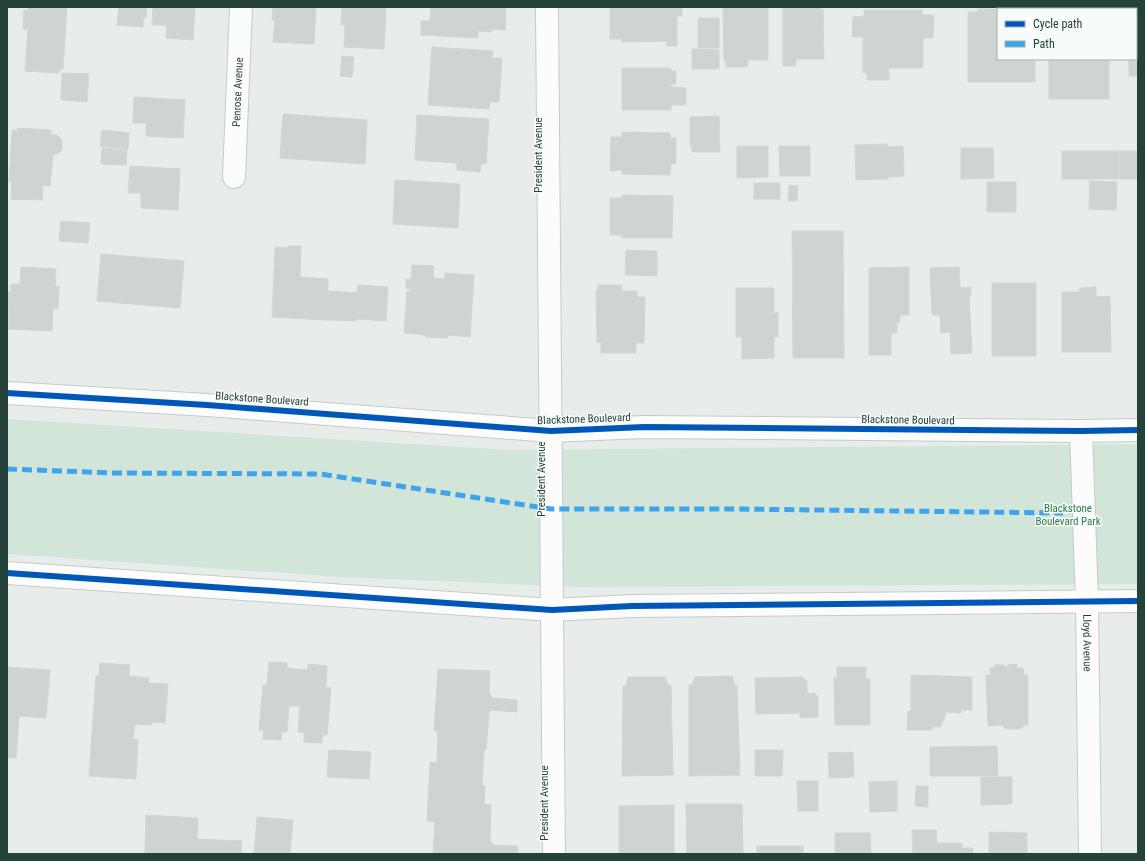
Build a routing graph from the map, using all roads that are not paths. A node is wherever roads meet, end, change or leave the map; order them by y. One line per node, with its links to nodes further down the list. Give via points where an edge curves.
1 (241, 7): 3 (main road, Penrose Avenue)
2 (547, 7): 7 (main road, President Avenue)
3 (234, 177)
4 (7, 393): 7 (main road, Blackstone Boulevard, via 207,405)
5 (1138, 430): 6 (main road, Blackstone Boulevard)
6 (1081, 431): 7 (main road, Blackstone Boulevard, via 644,427); 10 (main road, Lloyd Avenue)
7 (551, 432): 11 (main road, President Avenue)
8 (7, 573): 11 (main road)
9 (1138, 601): 10 (main road)
10 (1087, 602): 11 (main road, via 632,606); 13 (main road, Lloyd Avenue)
11 (552, 610): 12 (main road, President Avenue)
12 (554, 854)
13 (1090, 854)

